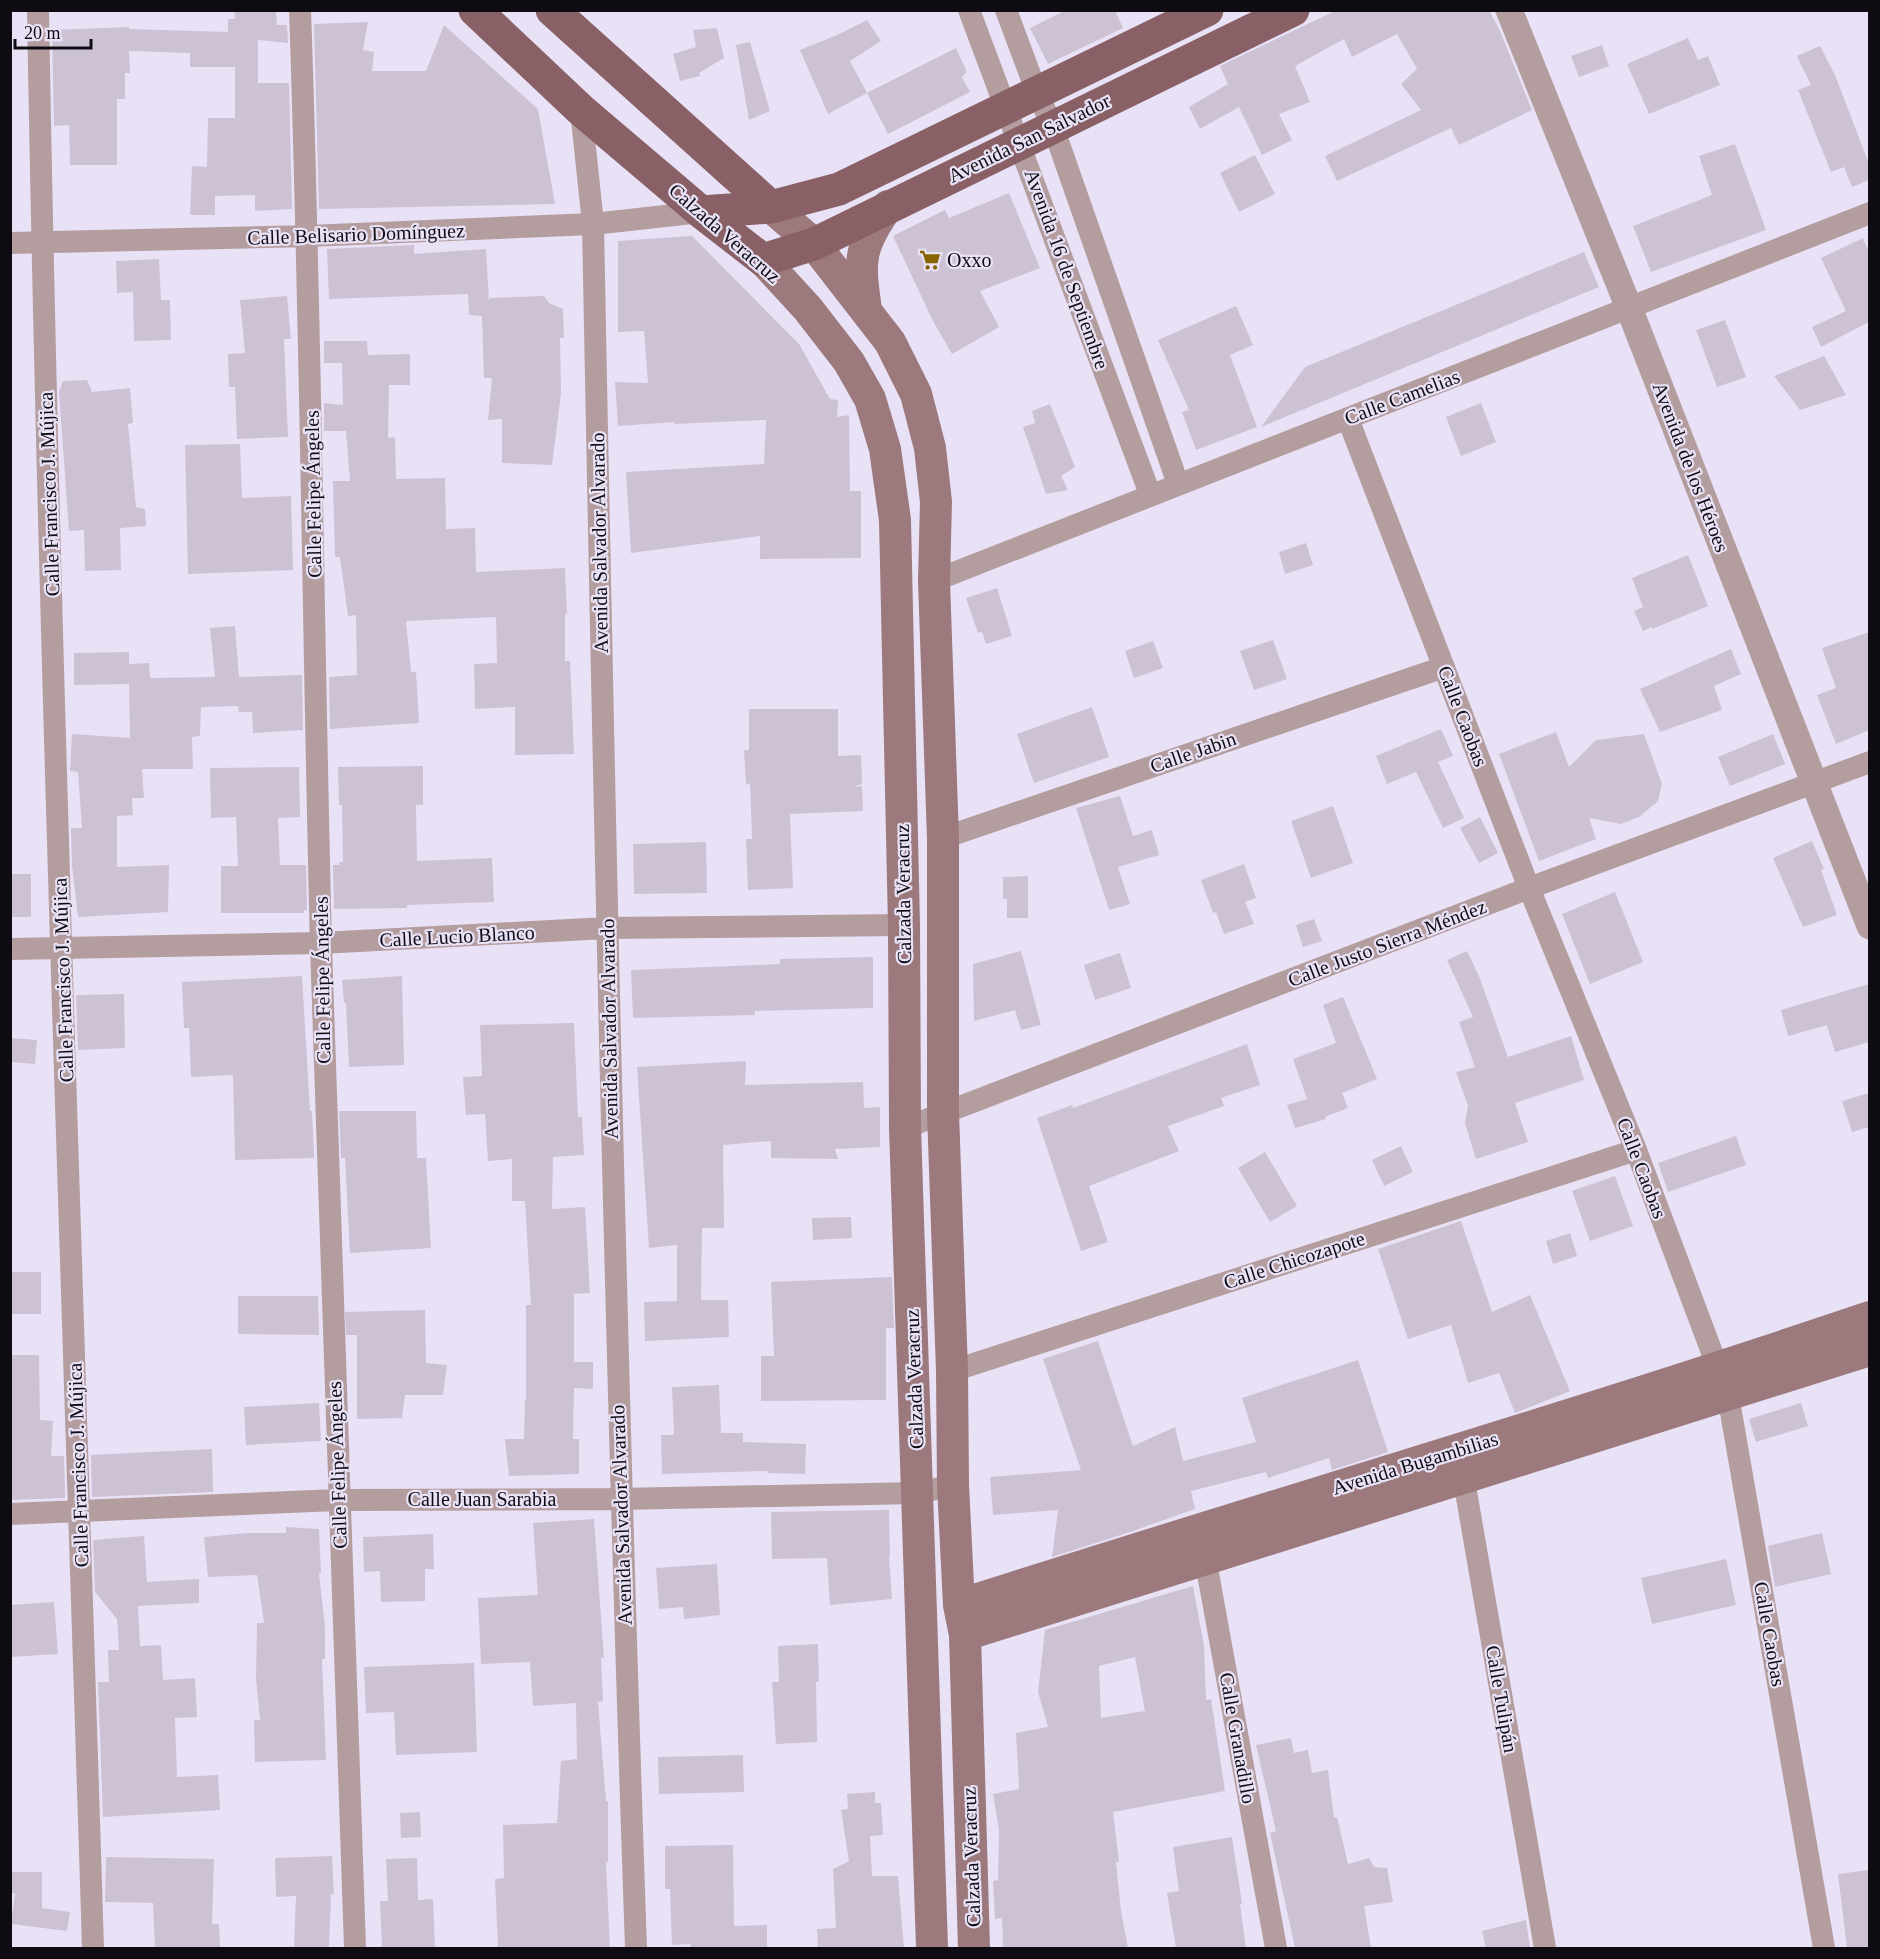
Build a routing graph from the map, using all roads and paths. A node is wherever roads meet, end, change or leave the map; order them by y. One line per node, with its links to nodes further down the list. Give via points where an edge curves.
1 (38, 10): 22 (street, Calle Francisco J. Mújica)
2 (300, 10): 20 (street, Calle Felipe Ángeles)
3 (475, 10): 12 (main road, Calzada Veracruz)
4 (552, 10): 16 (main road, Calzada Veracruz)
5 (969, 10): 11 (street, Avenida 16 de Septiembre)
6 (1006, 10): 10 (street, Avenida 16 de Septiembre)
7 (1207, 10): 10 (main road, Avenida San Salvador)
8 (1293, 10): 13 (main road, Avenida San Salvador)
9 (1509, 10): 25 (street, Avenida de los Héroes)
10 (1037, 93): 11 (main road, Avenida San Salvador); 13 (street, Avenida 16 de Septiembre)
11 (1005, 109): 14 (street, Avenida 16 de Septiembre); 16 (main road, Avenida San Salvador, via 839,189)
12 (580, 110): 17 (main road, Calzada Veracruz); 19 (street, Avenida Salvador Alvarado)
13 (1053, 127): 14 (main road, Avenida San Salvador); 28 (street, Avenida 16 de Septiembre)
14 (1020, 143): 15 (main road, Avenida San Salvador); 29 (street, Avenida 16 de Septiembre)
15 (888, 206): 23 (main road, Avenida San Salvador); 26 (main road, via 873,228 860,269)
16 (771, 207): 17 (main road, Avenida San Salvador); 23 (main road, Calzada Veracruz)
17 (701, 212): 19 (street, Calle Belisario Domínguez); 24 (main road, Calzada Veracruz)
18 (1869, 213): 25 (street, Calle Camelias)
19 (593, 224): 20 (street, Calle Belisario Domínguez); 38 (street, Avenida Salvador Alvarado)
20 (308, 236): 22 (street, Calle Belisario Domínguez); 39 (street, Calle Felipe Ángeles)
21 (10, 243): 22 (street, Calle Belisario Domínguez)
22 (42, 243): 41 (street, Calle Francisco J. Mújica)
23 (814, 244): 24 (main road, Avenida San Salvador); 26 (main road, Calzada Veracruz)
24 (763, 260): 36 (main road, Calzada Veracruz, via 849,362 870,399 885,450 895,520)
25 (1629, 308): 27 (street, Calle Camelias); 33 (street, Avenida de los Héroes)
26 (866, 311): 30 (main road, Calzada Veracruz, via 890,342 915,394 930,448 936,502)
27 (1348, 419): 28 (street, Calle Camelias); 31 (street, Calle Caobas)
28 (1178, 484): 29 (street, Calle Camelias)
29 (1150, 494): 30 (street, Calle Camelias)
30 (934, 581): 34 (main road, Calzada Veracruz)
31 (1444, 667): 34 (street, Calle Jabin); 35 (street, Calle Caobas)
32 (1869, 762): 33 (street, Calle Justo Sierra Méndez)
33 (1815, 782): 35 (street, Calle Justo Sierra Méndez); 37 (street, Avenida de los Héroes)
34 (943, 838): 42 (main road, Calzada Veracruz)
35 (1529, 888): 42 (street, Calle Justo Sierra Méndez); 44 (street, Calle Caobas)
36 (904, 925): 38 (street, Calle Lucio Blanco); 43 (main road, Calzada Veracruz)
37 (1869, 926)
38 (607, 928): 39 (street, Calle Lucio Blanco); 52 (street, Avenida Salvador Alvarado)
39 (321, 943): 41 (street, Calle Lucio Blanco); 53 (street, Calle Felipe Ángeles)
40 (10, 949): 41 (street, Calle Lucio Blanco)
41 (62, 949): 54 (street, Calle Francisco J. Mújica)
42 (943, 1112): 43 (street, Calle Justo Sierra Méndez); 47 (main road, Calzada Veracruz)
43 (905, 1128): 51 (main road, Calzada Veracruz)
44 (1636, 1150): 47 (street, Calle Chicozapote); 48 (street, Calle Caobas)
45 (1869, 1317): 48 (main road, Avenida Bugambilias)
46 (1869, 1350): 48 (main road, Avenida Bugambilias)
47 (952, 1371): 50 (main road, Calzada Veracruz)
48 (1723, 1382): 49 (main road, Avenida Bugambilias); 65 (street, Calle Caobas)
49 (1461, 1463): 56 (main road, Avenida Bugambilias); 64 (street, Calle Tulipán)
50 (953, 1485): 51 (street, Calle Juan Sarabia); 57 (main road, Calzada Veracruz)
51 (918, 1493): 52 (street, Calle Juan Sarabia); 61 (main road, Calzada Veracruz)
52 (620, 1498): 53 (street, Calle Juan Sarabia); 60 (street, Avenida Salvador Alvarado)
53 (337, 1500): 54 (street, Calle Juan Sarabia); 59 (street, Calle Felipe Ángeles)
54 (80, 1511): 55 (street, Calle Juan Sarabia); 58 (street, Calle Francisco J. Mújica)
55 (10, 1514)
56 (1202, 1543): 57 (main road, Avenida Bugambilias); 63 (street, Calle Granadillo)
57 (962, 1620): 62 (main road, Calzada Veracruz)
58 (93, 1948)
59 (355, 1948)
60 (636, 1948)
61 (932, 1948)
62 (974, 1948)
63 (1276, 1948)
64 (1545, 1948)
65 (1824, 1948)

